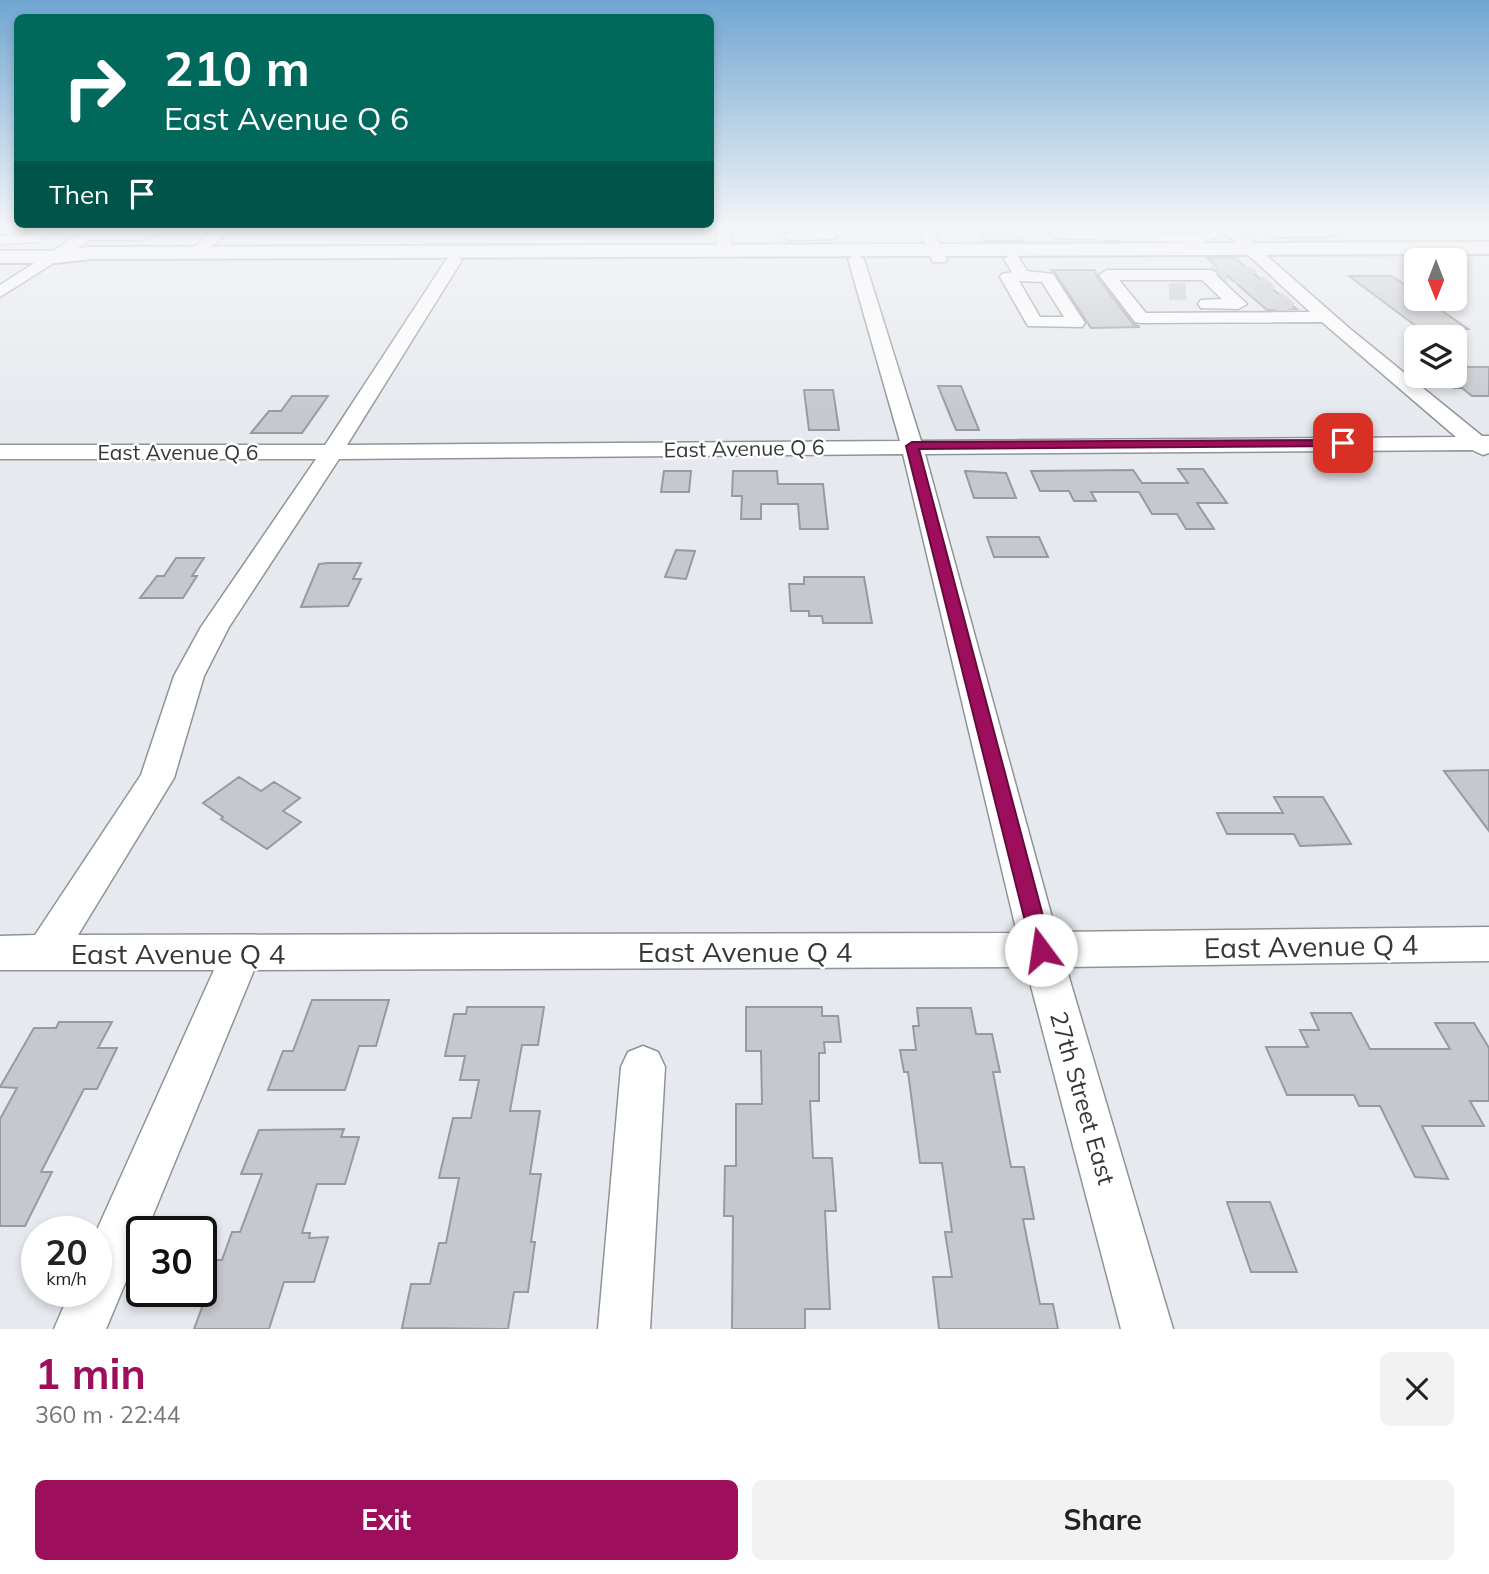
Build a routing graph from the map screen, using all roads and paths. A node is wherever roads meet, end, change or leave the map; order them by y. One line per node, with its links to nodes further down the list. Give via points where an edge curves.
1 (436, 288): 13 (street)
2 (865, 288): 10 (street, 27th Street East)
3 (1117, 288): 8 (street, via 1141,318)
4 (1162, 288): 7 (street)
5 (1221, 288): 7 (street); 7 (street); 7 (street); 8 (street)
6 (1294, 288): 9 (street)
7 (1170, 290)
8 (1252, 317): 9 (street)
9 (1326, 317): 11 (street)
10 (912, 446): 11 (street, East Avenue Q 6); 13 (street, East Avenue Q 6); 15 (street, 27th Street East)
11 (1485, 446)
12 (0, 452): 13 (street, East Avenue Q 6)
13 (332, 452): 17 (street, via 215,627 189,676 157,778)
14 (1489, 944): 15 (street, East Avenue Q 4)
15 (1041, 950): 18 (street, East Avenue Q 4); 24 (street, 27th Street East)
16 (0, 953): 17 (street, East Avenue Q 4)
17 (46, 953): 18 (street, East Avenue Q 4)
18 (241, 953): 20 (street)
19 (643, 1067): 23 (street)
20 (112, 1254)
21 (89, 1307): 22 (street)
22 (80, 1329)
23 (624, 1329)
24 (1147, 1329)

